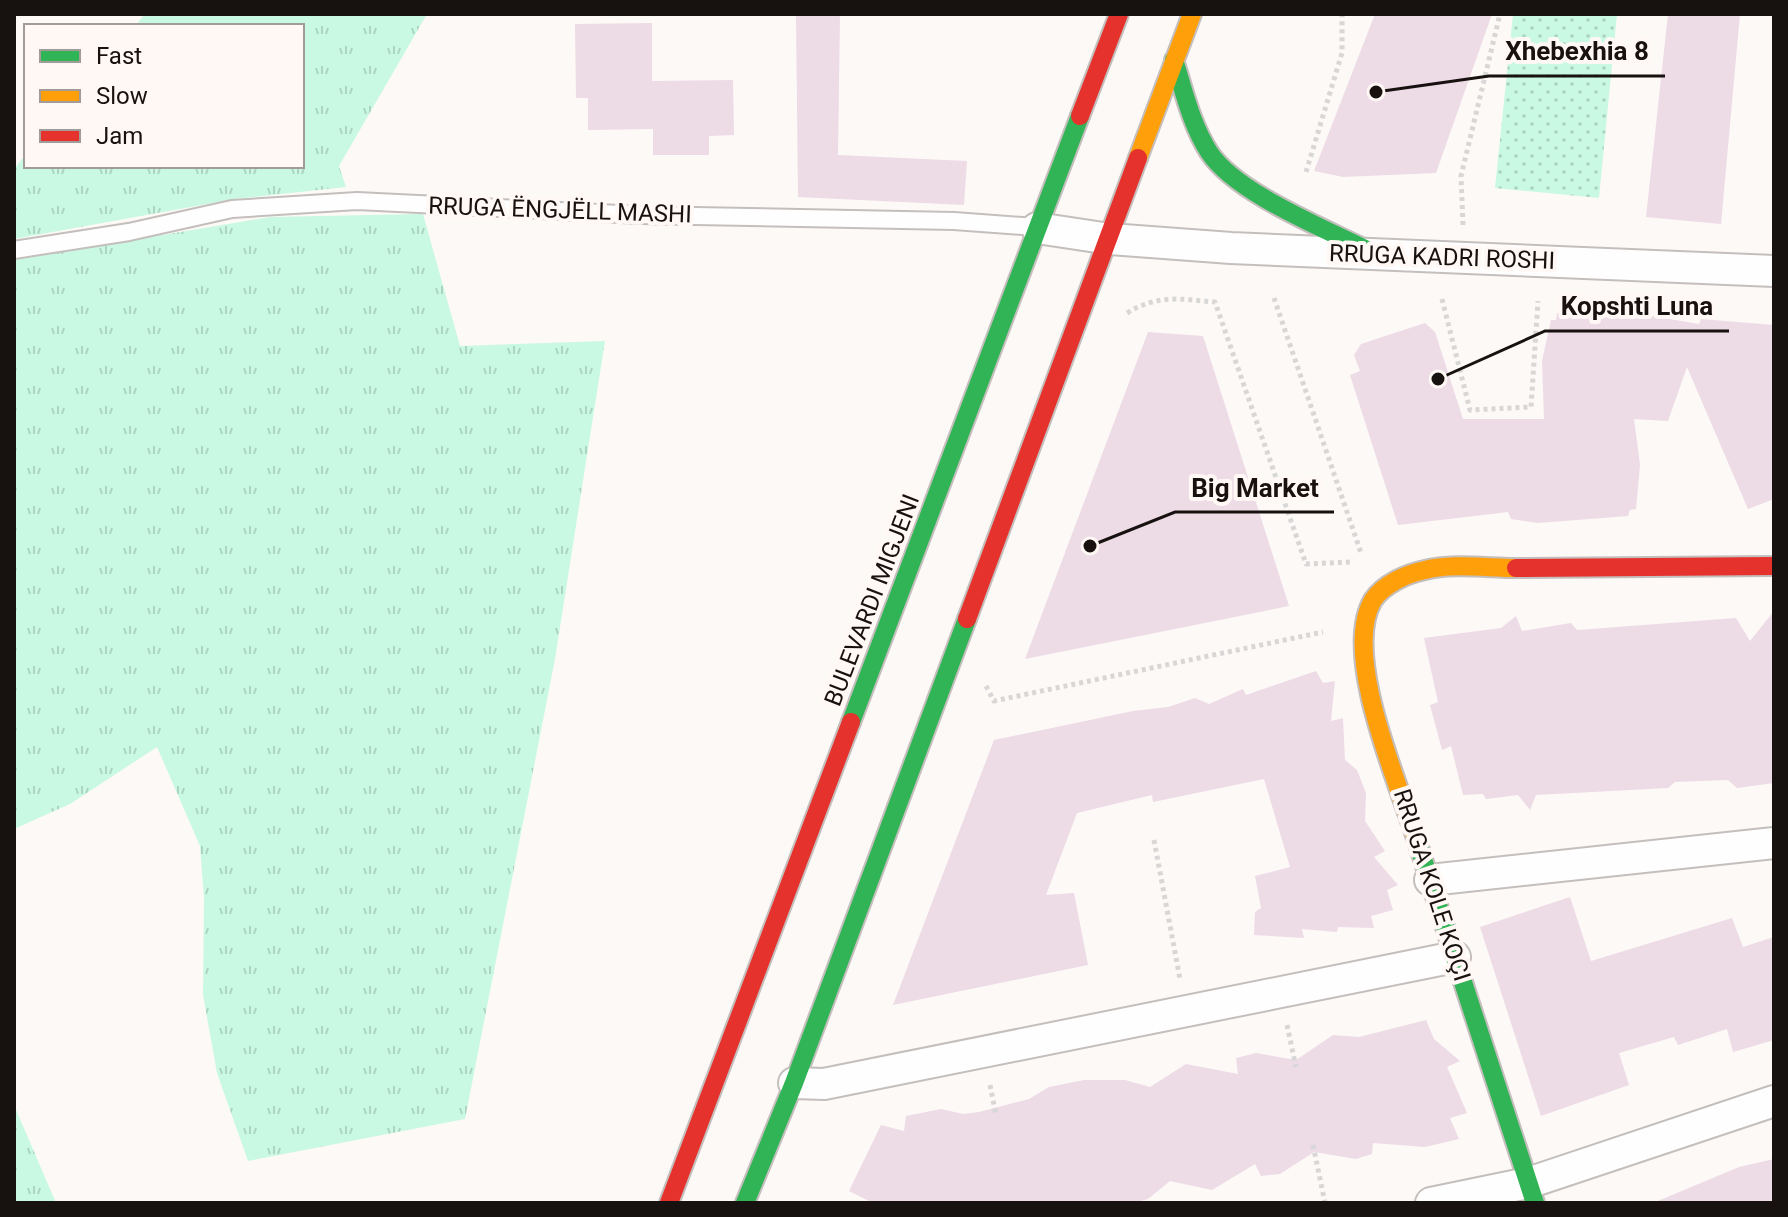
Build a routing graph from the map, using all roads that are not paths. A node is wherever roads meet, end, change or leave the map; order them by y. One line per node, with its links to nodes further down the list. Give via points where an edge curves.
1 (1119, 14): 4 (main road, BULEVARDI MIGJENI)
2 (1192, 14): 3 (main road)
3 (1174, 60): 5 (main road); 7 (main road, via 1193,122 1210,154 1238,183)
4 (1037, 228): 5 (street, RRUGA ËNGJËLL MASHI); 6 (lane, RRUGA ËNGJËLL MASHI, via 357,201 232,209); 16 (main road, BULEVARDI MIGJENI)
5 (1110, 239): 7 (street, RRUGA KADRI ROSHI); 13 (main road)
6 (14, 250)
7 (1375, 254): 8 (street, RRUGA KADRI ROSHI)
8 (1774, 271)
9 (1774, 566): 11 (main road, RRUGA KOLE KOÇI, via 1427,569 1382,586 1370,603 1365,624 1366,685)
10 (1774, 843): 11 (street)
11 (1430, 880): 12 (main road, RRUGA KOLE KOÇI)
12 (1455, 957): 13 (street, via 824,1084); 15 (main road, RRUGA KOLE KOÇI)
13 (794, 1083): 17 (main road)
14 (1774, 1101): 15 (street)
15 (1531, 1193): 18 (street)
16 (669, 1203)
17 (745, 1203)
18 (1431, 1203)

